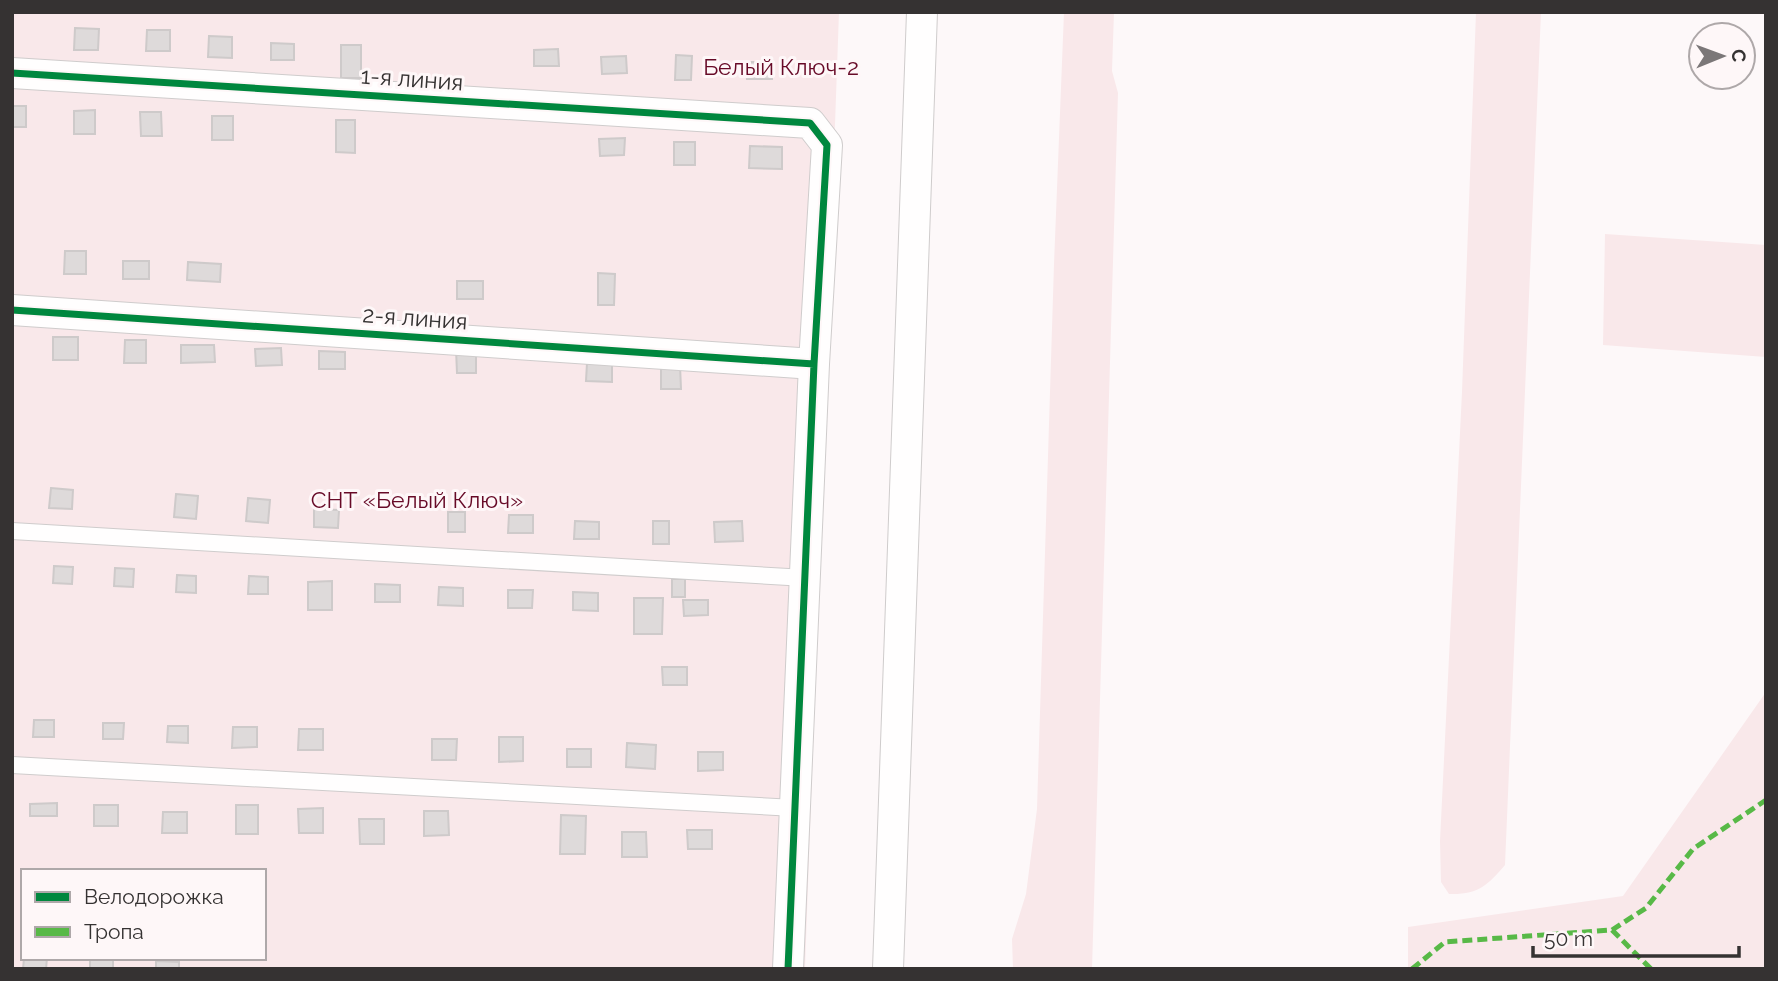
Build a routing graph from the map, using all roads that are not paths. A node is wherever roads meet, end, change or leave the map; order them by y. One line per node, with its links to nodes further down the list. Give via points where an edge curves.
1 (922, 12): 10 (street)
2 (12, 73): 4 (street, 1-я линия, via 810,123 827,145)
3 (12, 310): 4 (street, 2-я линия)
4 (814, 364): 6 (street)
5 (12, 531): 6 (lane)
6 (806, 578): 8 (street)
7 (12, 765): 8 (lane)
8 (794, 808): 9 (street)
9 (788, 969)
10 (888, 969)

